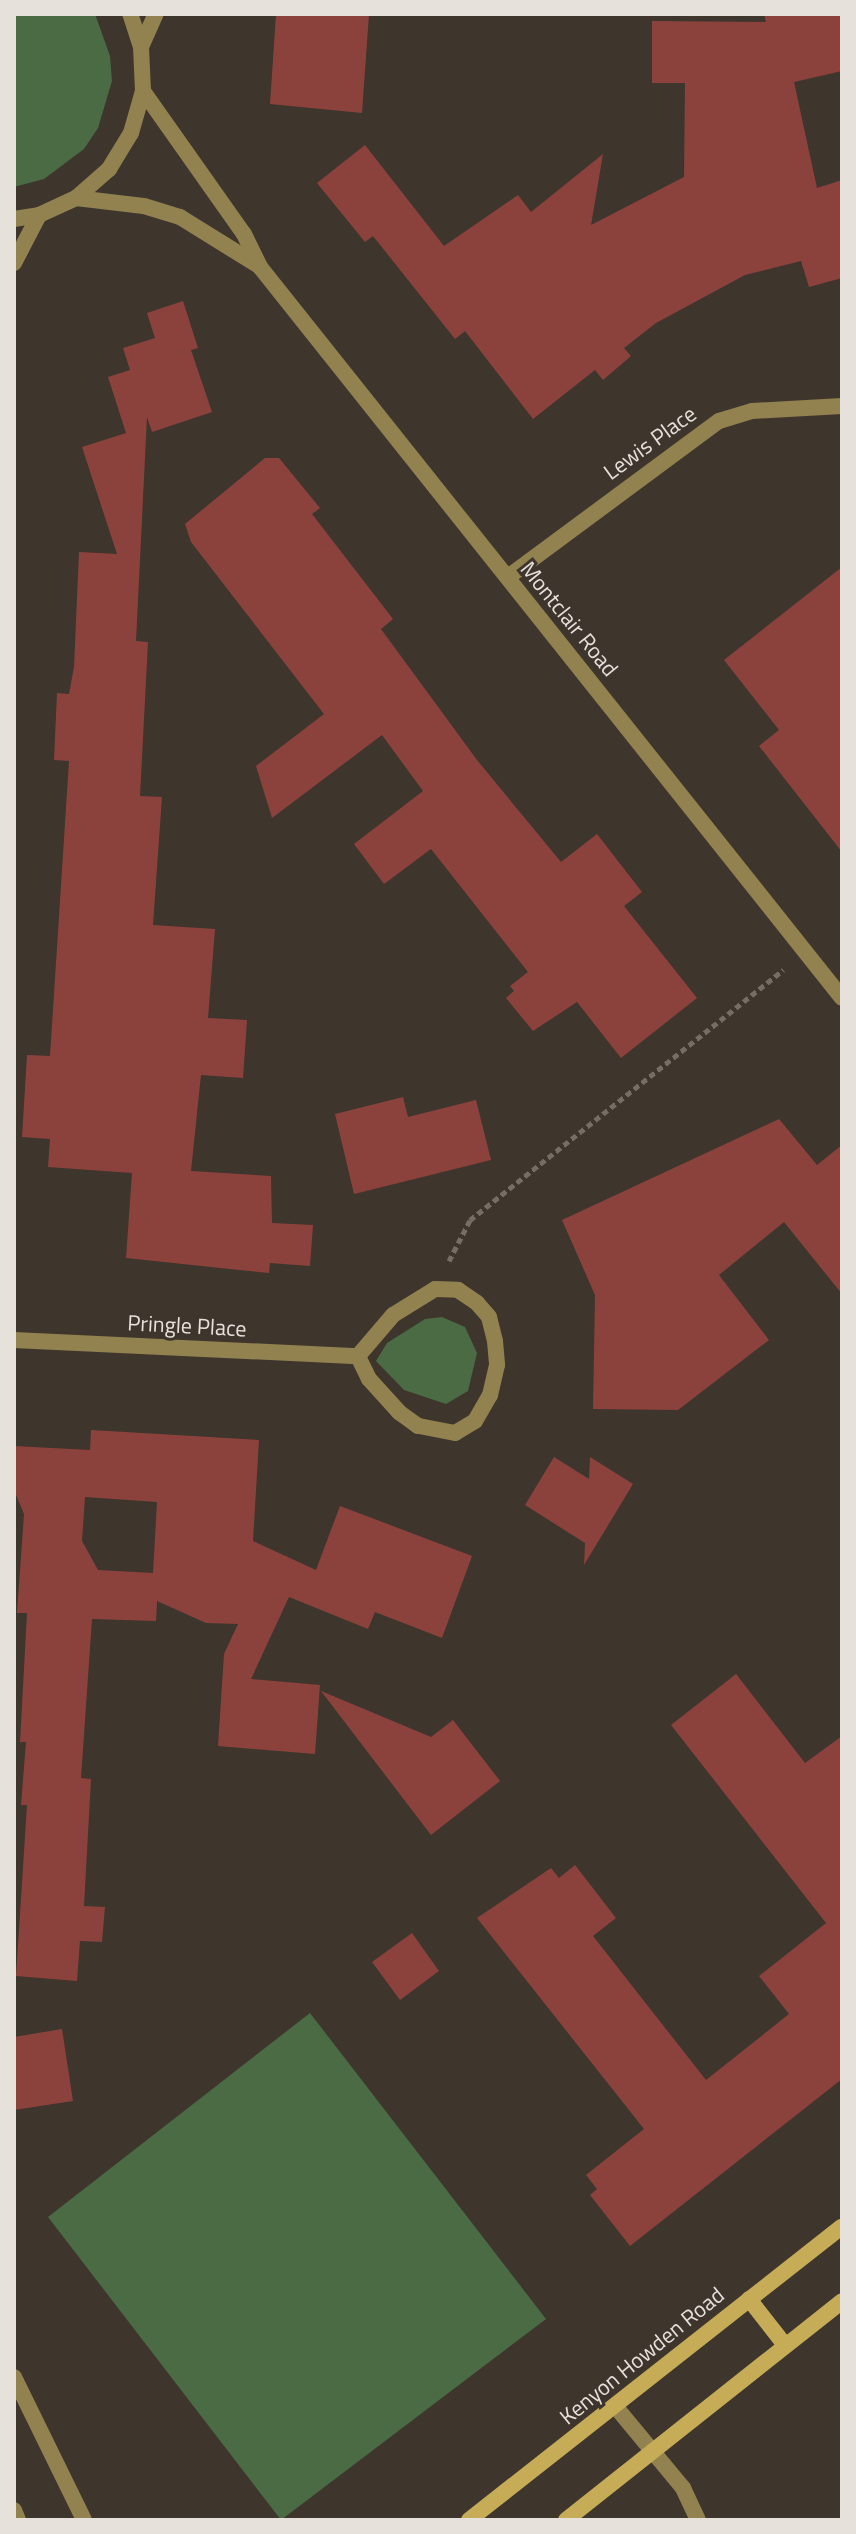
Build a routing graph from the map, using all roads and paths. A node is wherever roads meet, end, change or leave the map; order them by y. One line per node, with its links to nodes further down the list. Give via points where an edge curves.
1 (130, 14): 3 (street)
2 (156, 14): 3 (street)
3 (141, 47): 4 (street)
4 (143, 91): 5 (street, via 131,133 109,169); 9 (street, Montclair Road, via 244,234)
5 (76, 198): 6 (street); 9 (street, Montclair Road, via 144,206 180,217)
6 (39, 215): 7 (street); 8 (street)
7 (14, 219)
8 (14, 263)
9 (260, 267): 11 (street, Montclair Road)
10 (842, 406): 11 (street, Lewis Place, via 752,411 719,421)
11 (508, 577): 12 (street, Montclair Road)
12 (804, 951): 13 (street, Montclair Road); 14 (path, via 470,1220)
13 (842, 998)
14 (435, 1289): 16 (street, via 402,1307); 16 (street, via 458,1290 489,1317 497,1365 490,1395 475,1421 455,1433 418,1426 369,1379)
15 (14, 1340): 16 (street, Pringle Place)
16 (358, 1356)
17 (842, 2227): 18 (street, Kenyon Howden Road)
18 (749, 2299): 20 (street); 22 (street, Kenyon Howden Road)
19 (842, 2301): 20 (street)
20 (785, 2345): 23 (street)
21 (14, 2377): 26 (street)
22 (615, 2406): 23 (street); 27 (street, Kenyon Howden Road)
23 (653, 2451): 28 (street); 29 (street, via 683,2488)
24 (14, 2510): 25 (street)
25 (18, 2520)
26 (84, 2520)
27 (469, 2520)
28 (566, 2520)
29 (698, 2520)

